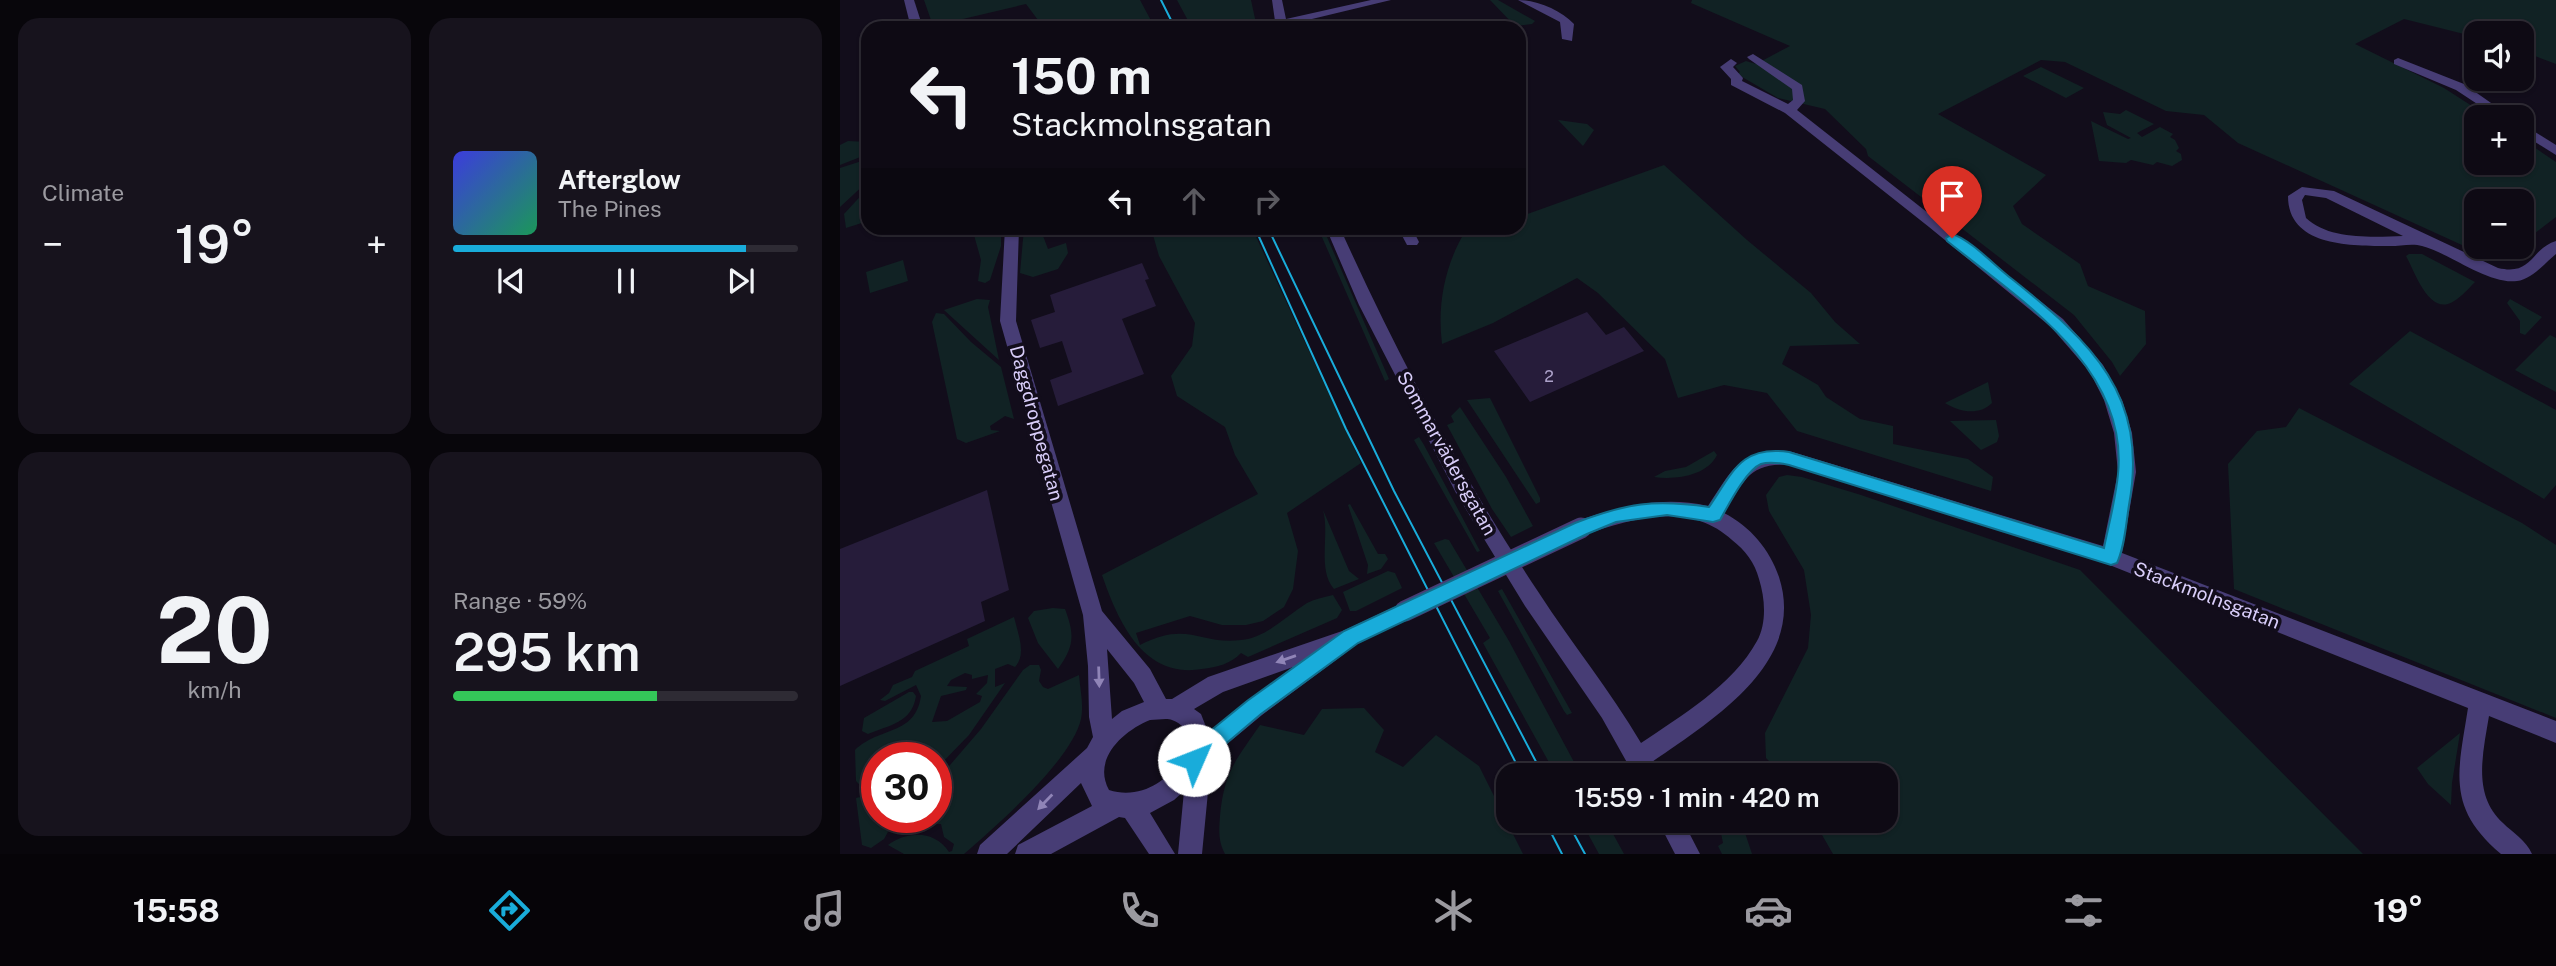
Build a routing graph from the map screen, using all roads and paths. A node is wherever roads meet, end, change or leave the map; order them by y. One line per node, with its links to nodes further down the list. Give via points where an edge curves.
1 (909, 0): 7 (street)
2 (1277, 0): 8 (street)
3 (1328, 0): 6 (street, via 1333,7)
4 (1386, 0): 6 (street)
5 (1523, 0): 10 (street, via 1564,20)
6 (1331, 18): 9 (street)
7 (915, 21)
8 (1281, 21)
9 (1313, 21)
10 (1568, 38)
11 (1753, 57): 15 (street, via 1798,88 1799,101)
12 (2399, 62): 14 (street, via 2459,87)
13 (1731, 63): 15 (street, via 1726,67 1737,78 1735,82)
14 (2487, 105)
15 (1789, 110): 25 (street, via 2036,305 2097,369 2123,433 2127,472)
16 (2534, 136): 17 (street)
17 (2556, 151)
18 (1012, 235): 26 (street, Daggdroppegatan, via 1009,321)
19 (1336, 235): 33 (street, Sommarvädersgatan, via 1367,305 1463,488)
20 (1408, 235): 22 (street)
21 (2422, 240): 21 (street, via 2329,194 2302,191 2295,196 2294,211 2302,224 2324,234); 23 (street, via 2515,277)
22 (1412, 243)
23 (2556, 246)
24 (1713, 515): 25 (street, Stackmolnsgatan, via 1745,467 1755,459 1773,456); 27 (street, bridge, via 1688,509 1615,515); 34 (street, via 1734,526 1766,565 1775,592 1773,622 1766,647 1751,669)
25 (2111, 557): 28 (street, Stackmolnsgatan)
26 (1093, 615): 29 (street, Daggdroppegatan); 31 (street, Daggdroppegatan, one-way to 31)
27 (1351, 637): 29 (street, one-way to 29, via 1216,684); 32 (street, via 1254,708)
28 (2480, 702): 30 (street, Stackmolnsgatan); 42 (street, via 2471,785 2475,807)
29 (1167, 709): 31 (street, via 1130,718); 32 (street, via 1188,716 1196,726 1199,740)
30 (2556, 732)
31 (1100, 748): 35 (street, via 1091,773 1093,787 1101,799); 37 (street, one-way to 37)
32 (1194, 760): 35 (street, via 1166,793 1143,804); 40 (street)
33 (1640, 763)
34 (1645, 763)
35 (1123, 806): 38 (street); 39 (street)
36 (1677, 833): 41 (street)
37 (989, 854)
38 (1027, 854)
39 (1163, 854)
40 (1190, 854)
41 (1688, 854)
42 (2520, 854)

